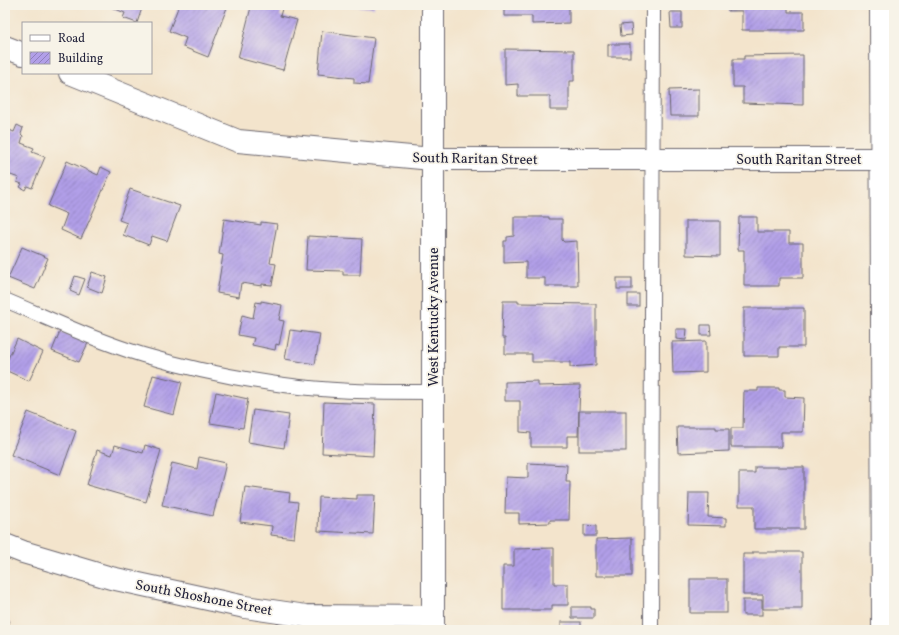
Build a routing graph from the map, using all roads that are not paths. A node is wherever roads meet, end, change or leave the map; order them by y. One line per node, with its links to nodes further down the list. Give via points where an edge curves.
1 (433, 5): 7 (street, West Kentucky Avenue)
2 (653, 5): 8 (lane)
3 (881, 5): 9 (street)
4 (5, 47): 5 (street)
5 (22, 54)
6 (72, 74): 7 (street, South Raritan Street, via 238,141)
7 (432, 159): 8 (street, South Raritan Street); 11 (street, West Kentucky Avenue)
8 (654, 159): 9 (street, South Raritan Street); 14 (lane)
9 (888, 159): 15 (street)
10 (5, 300): 11 (lane, via 141,355 196,370 301,387 354,391)
11 (434, 392): 13 (street, West Kentucky Avenue)
12 (5, 545): 13 (street, South Shoshone Street, via 111,578 245,607 306,616)
13 (433, 624)
14 (652, 630)
15 (882, 630)

